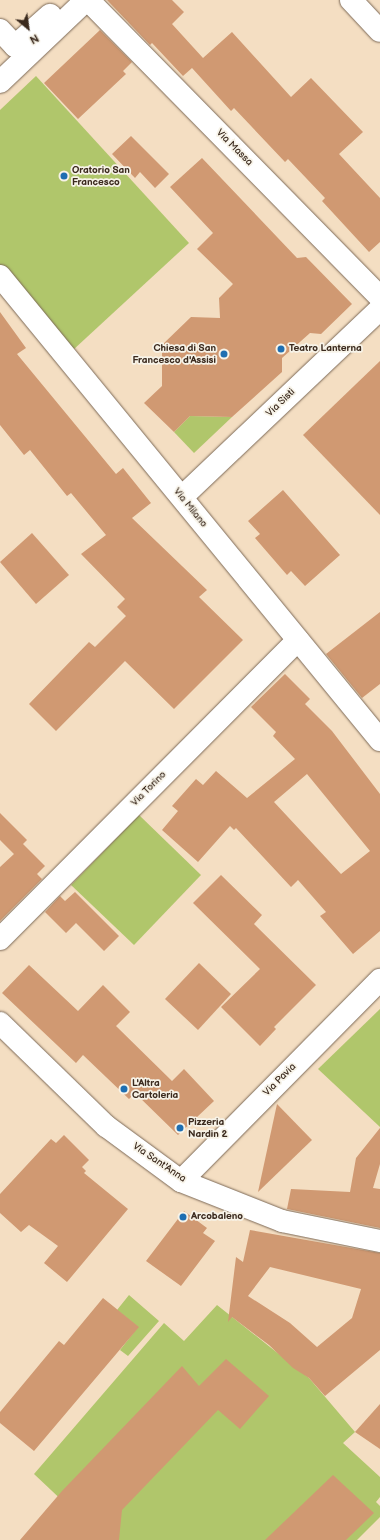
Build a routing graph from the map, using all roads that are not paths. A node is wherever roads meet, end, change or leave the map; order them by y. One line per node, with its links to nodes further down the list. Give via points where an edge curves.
1 (66, 0): 4 (street, via 15,46)
2 (87, 0): 6 (street); 8 (street, Via Massa)
3 (350, 0): 5 (street)
4 (0, 30)
5 (380, 31)
6 (0, 82)
7 (0, 276): 10 (street, Via Milano)
8 (380, 297)
9 (380, 310): 10 (street, Via Sisti)
10 (182, 497): 11 (street, Via Milano)
11 (298, 640): 12 (street, Via Milano); 13 (street, Via Torino)
12 (380, 740)
13 (0, 939)
14 (380, 980): 16 (street, Via Pavia)
15 (0, 1023): 16 (street, Via Sant'Anna, via 106,1126)
16 (181, 1181): 17 (street, Via Sant'Anna, via 282,1221)
17 (380, 1241)

